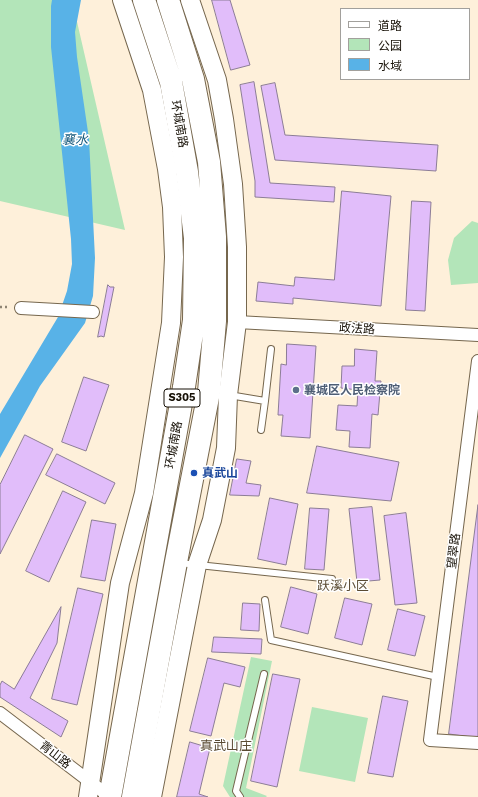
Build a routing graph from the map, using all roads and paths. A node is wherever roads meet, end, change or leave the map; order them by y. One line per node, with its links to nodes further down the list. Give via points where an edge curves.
1 (122, 0): 7 (street, via 152,90 167,169 174,257)
2 (144, 0): 8 (highway, 环城南路 / S305, via 171,82 187,172 195,238)
3 (168, 0): 8 (highway, 环城南路 / S305, via 193,79 209,162 215,237)
4 (190, 0): 8 (street, via 217,80 233,184 238,247)
5 (21, 308): 6 (street)
6 (93, 312)
7 (171, 318): 8 (street); 23 (street, via 144,493 120,583)
8 (215, 321): 9 (street, 政法路); 12 (highway, 环城南路 / S305); 24 (highway, 环城南路 / S305, via 184,387)
9 (478, 335)
10 (270, 349): 13 (lane)
11 (478, 361): 20 (street, 望翠路)
12 (219, 394): 13 (lane); 15 (highway, 环城南路 / S305); 16 (street, via 226,448 212,520)
13 (265, 401): 14 (lane)
14 (261, 430)
15 (176, 562): 16 (lane); 25 (highway, 环城南路 / S305)
16 (197, 565): 17 (lane); 26 (street)
17 (332, 579)
18 (265, 600): 20 (lane, via 271,640)
19 (264, 674): 27 (lane, via 236,791)
20 (438, 677): 22 (street, 望翠路, via 430,740)
21 (0, 713): 23 (street, 青山路)
22 (478, 743)
23 (89, 790): 24 (street, 青山路)
24 (110, 797)
25 (134, 797)
26 (152, 797)
27 (240, 797)

